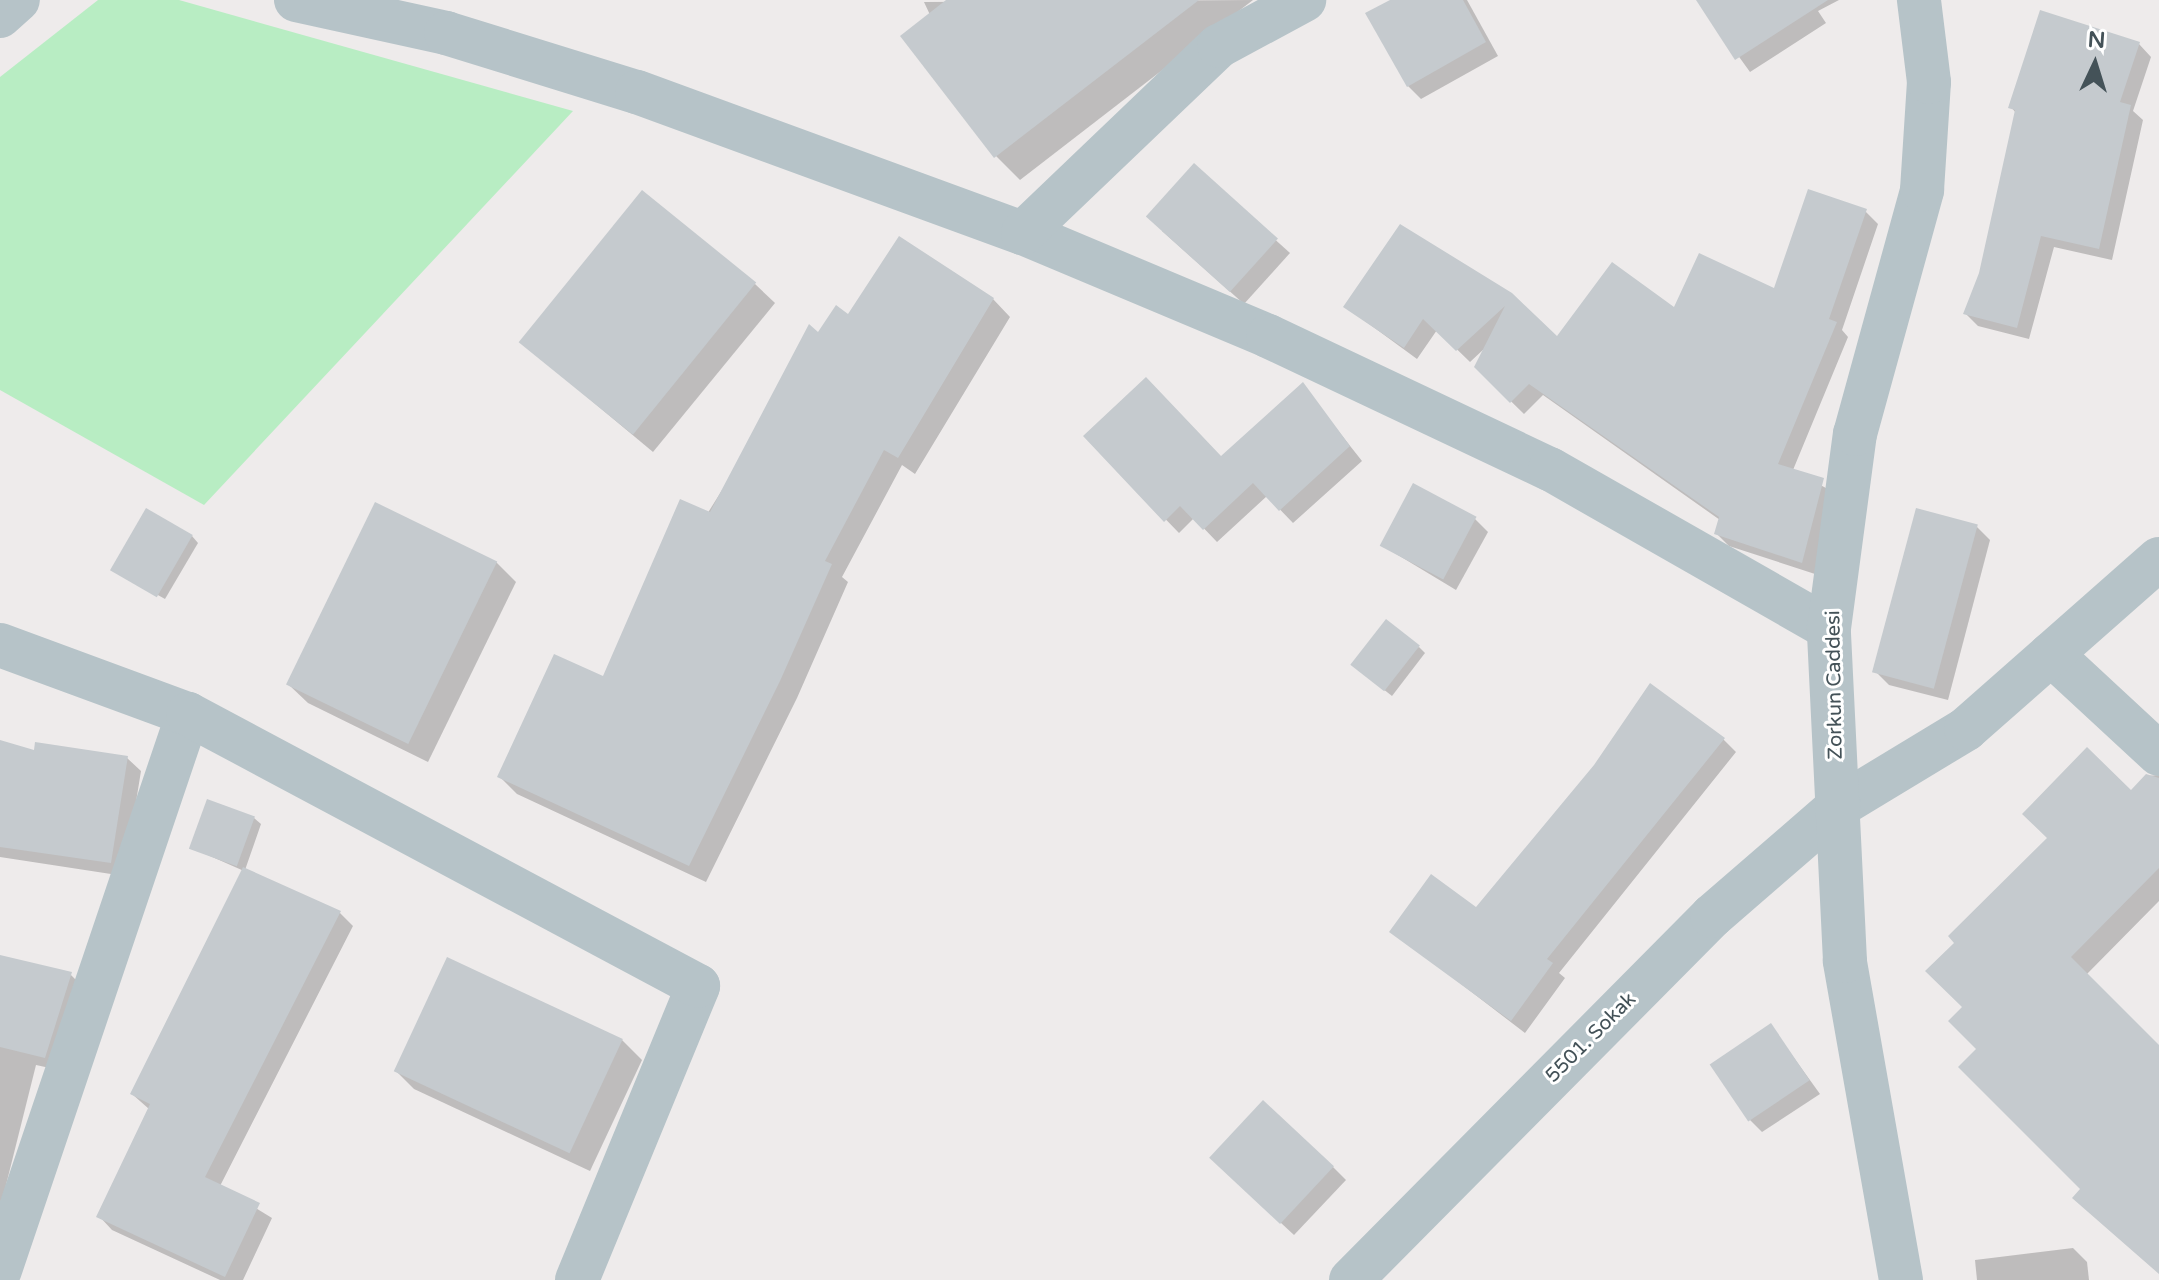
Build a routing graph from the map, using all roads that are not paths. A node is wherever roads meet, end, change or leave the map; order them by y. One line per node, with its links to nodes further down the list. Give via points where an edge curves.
1 (18, 0): 5 (street)
2 (296, 0): 6 (street, via 446,33 624,87)
3 (1304, 0): 6 (street, via 1219,46)
4 (1919, 0): 8 (street, Zorkun Caddesi, via 1929,82 1922,190 1855,434)
5 (0, 16)
6 (1023, 233): 8 (street, via 1268,336 1550,469)
7 (2159, 559): 10 (street, 5501. Sokak)
8 (1829, 628): 13 (street, Zorkun Caddesi)
9 (0, 645): 11 (street)
10 (2051, 654): 12 (street); 13 (street, 5501. Sokak, via 1966,729)
11 (188, 714): 14 (street); 15 (street, via 698,986)
12 (2159, 754)
13 (1839, 806): 16 (street, 5501. Sokak, via 1712,916); 17 (street, Zorkun Caddesi, via 1845,961)
14 (0, 1270)
15 (577, 1280)
16 (1351, 1280)
17 (1901, 1280)

